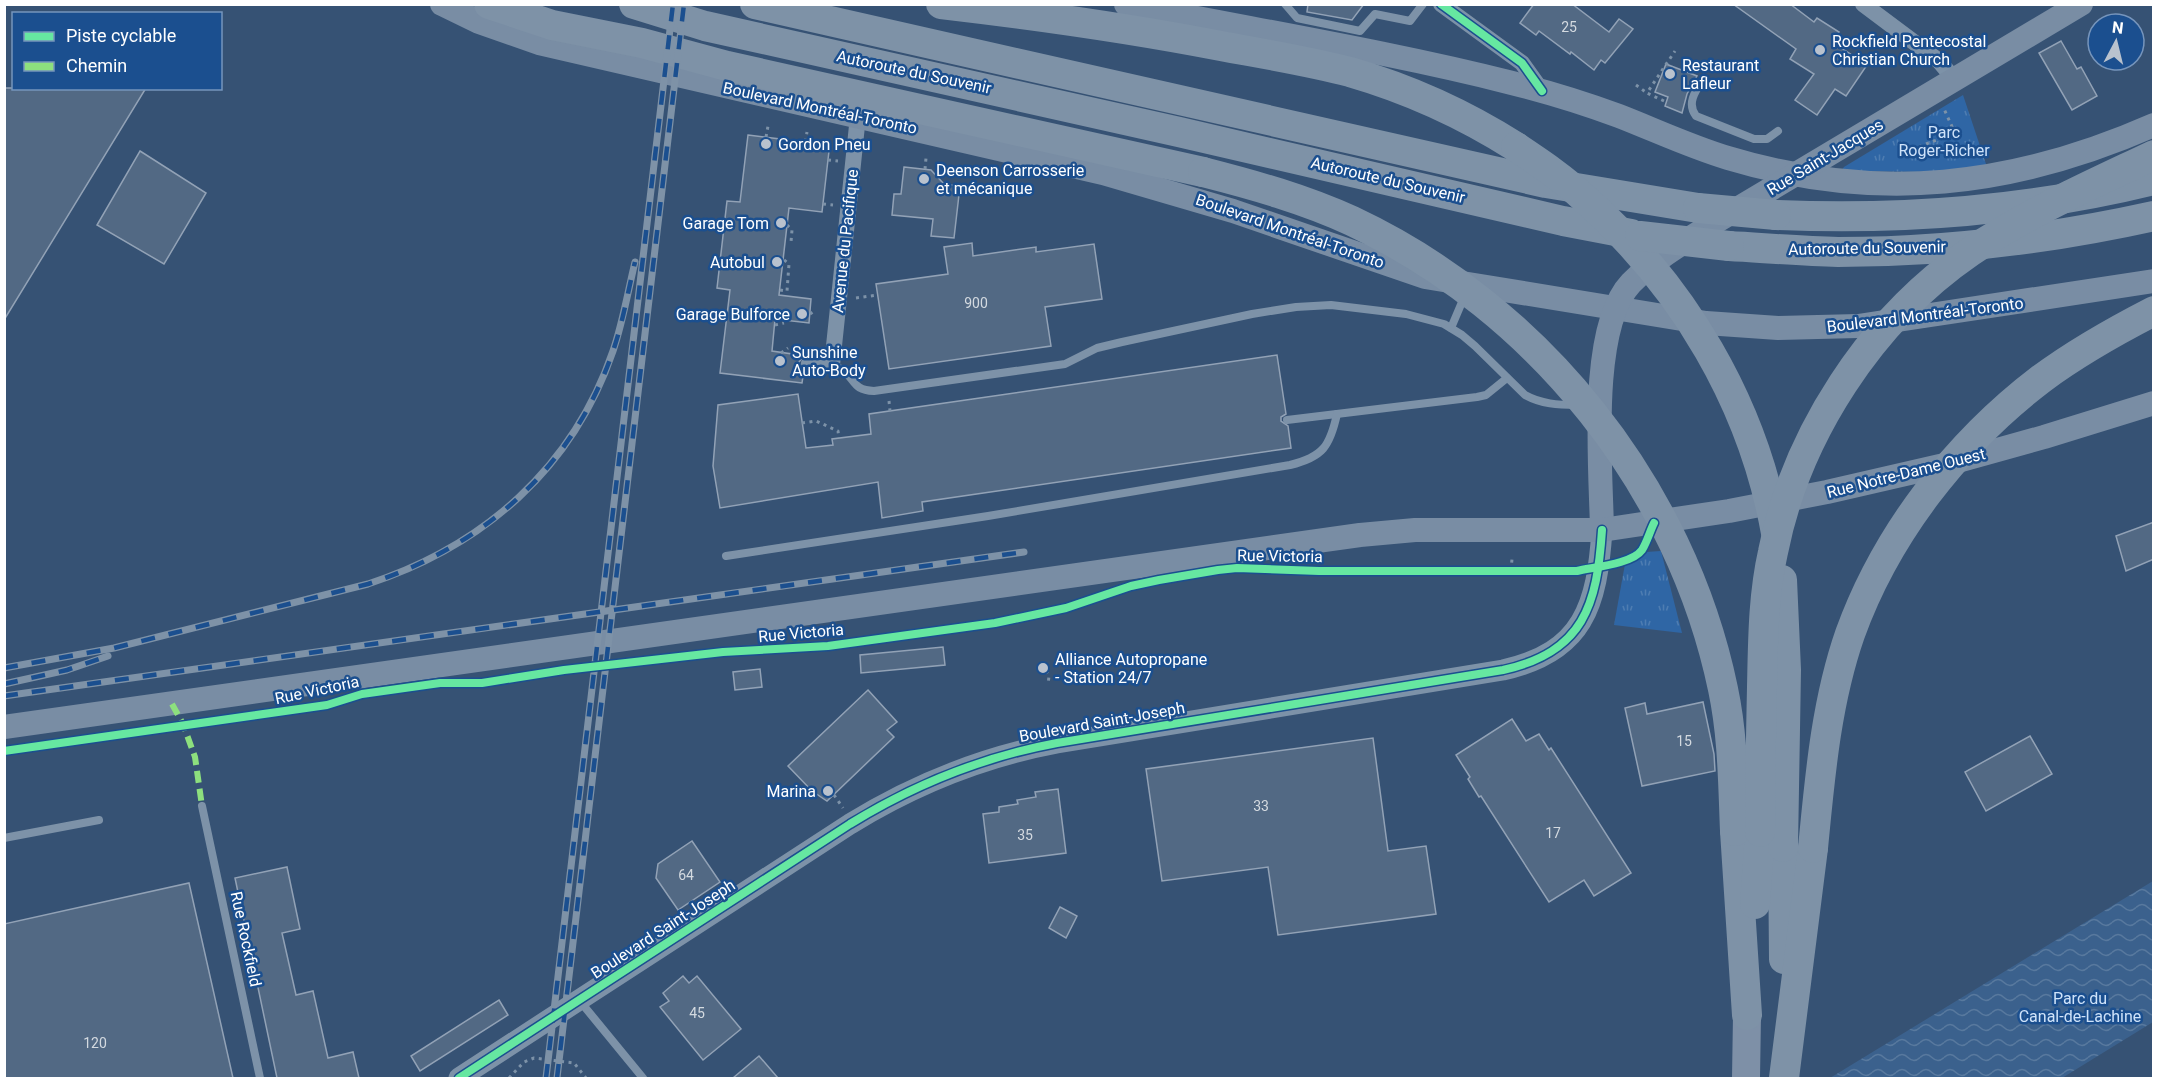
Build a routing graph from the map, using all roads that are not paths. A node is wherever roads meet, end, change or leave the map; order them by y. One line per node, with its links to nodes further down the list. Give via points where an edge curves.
1 (442, 4): 20 (main road, Boulevard Montréal-Toronto, via 488,26 538,43)
2 (489, 4): 16 (highway, via 552,25)
3 (544, 4): 16 (highway)
4 (634, 4): 26 (highway, Autoroute du Souvenir, bridge, via 705,26 1640,236 1831,252 1955,247 2065,234)
5 (755, 4): 25 (highway, Autoroute du Souvenir, bridge, via 1546,183 1698,208 1852,217 1979,211 2085,196)
6 (941, 4): 15 (highway)
7 (990, 4): 15 (highway)
8 (1126, 4): 14 (main road)
9 (1285, 4): 10 (lane, via 1297,18 1360,31 1375,14 1410,21)
10 (1423, 4)
11 (1441, 4): 19 (street, via 1522,63)
12 (1863, 4): 18 (street, via 1939,61)
13 (2081, 4): 18 (main road, Rue Saint-Jacques)
14 (1165, 8): 19 (main road)
15 (1029, 14): 51 (highway, bridge, via 1326,66 1434,102 1495,133 1585,198 1630,242 1678,301 1736,403 1773,514 1786,670)
16 (642, 43): 46 (highway, bridge, via 1277,192 1374,232 1429,264 1490,308 1571,386 1623,454 1660,515 1704,617 1718,668 1732,749)
17 (1704, 78): 22 (lane, via 1692,102 1696,116 1755,139 1771,137)
18 (1955, 80): 24 (main road, Rue Saint-Jacques)
19 (1542, 91): 24 (main road, via 1725,157)
20 (858, 116): 28 (main road, Boulevard Montréal-Toronto, via 1132,180 1411,273); 33 (street, Avenue du Pacifique)
21 (2154, 125): 24 (main road, via 2086,153 1968,179 1895,185 1838,182)
22 (1778, 131)
23 (2154, 154): 46 (highway, bridge, via 2011,226 1929,285 1878,336 1839,390 1809,446 1779,524 1765,604 1760,832)
24 (1795, 174): 29 (main road, Rue Saint-Jacques, via 1645,270 1629,284)
25 (2154, 180)
26 (2154, 216)
27 (2154, 281): 29 (main road, Boulevard Montréal-Toronto, via 1831,328 1724,325)
28 (1469, 284): 29 (main road, Boulevard Montréal-Toronto); 31 (lane)
29 (1616, 308): 36 (main road, Boulevard Saint-Joseph, via 1605,348)
30 (2154, 311): 51 (highway, bridge, via 2050,373 1985,429 1927,494 1871,586 1851,633 1827,725)
31 (1450, 328): 33 (lane, via 1406,314 1315,305 1109,344 1065,364 874,391 858,387 843,370); 34 (lane)
32 (805, 363): 33 (lane)
33 (832, 365)
34 (1507, 378): 36 (lane, via 1525,395 1540,401); 37 (lane, via 1486,395 1477,397)
35 (2154, 403): 39 (main road, Rue Notre-Dame Ouest, via 1992,452 1847,488)
36 (1601, 405): 39 (main road, Boulevard Saint-Joseph)
37 (1337, 414): 38 (lane); 40 (lane, via 1332,435 1321,451 1313,458 1290,465)
38 (1287, 420)
39 (1602, 530): 41 (main road, Rue Victoria, via 1382,533); 45 (street, Boulevard Saint-Joseph, via 1596,582 1581,622 1564,644 1536,662 1483,674 1098,735 986,760 877,807)
40 (726, 556)
41 (4, 727)
42 (202, 806): 47 (lane, Rue Rockfield)
43 (99, 820): 44 (lane)
44 (4, 838)
45 (579, 1000): 48 (street, Boulevard Saint-Joseph); 49 (lane)
46 (1747, 1015): 50 (highway)
47 (260, 1078)
48 (459, 1078)
49 (643, 1078)
50 (1746, 1078)
51 (1784, 1078)

